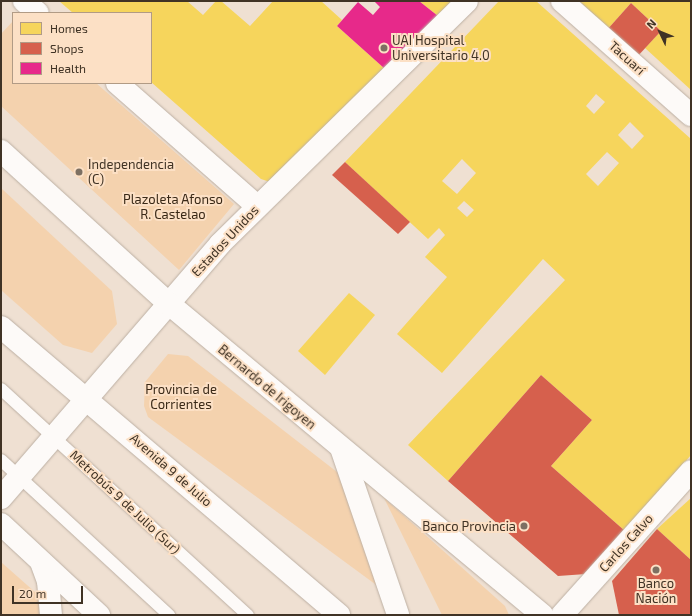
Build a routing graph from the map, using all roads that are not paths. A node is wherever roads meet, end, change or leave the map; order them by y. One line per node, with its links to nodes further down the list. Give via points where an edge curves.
1 (24, 1): 4 (main road)
2 (467, 1): 8 (main road, Estados Unidos)
3 (562, 1): 6 (main road, Tacuarí)
4 (37, 12)
5 (118, 84): 8 (main road)
6 (691, 115)
7 (1, 151): 9 (main road, Bernardo de Irigoyen)
8 (257, 206): 9 (main road, Estados Unidos)
9 (168, 303): 12 (main road, Estados Unidos); 14 (main road, Bernardo de Irigoyen)
10 (1, 327): 12 (main road, Avenida 9 de Julio)
11 (1, 389): 13 (lane, Metrobús 9 de Julio (Sur))
12 (87, 399): 13 (main road, Estados Unidos); 25 (main road, Avenida 9 de Julio)
13 (54, 436): 17 (main road, Estados Unidos); 24 (lane, Metrobús 9 de Julio (Sur))
14 (342, 451): 26 (main road); 27 (main road, Bernardo de Irigoyen)
15 (1, 460): 17 (lane)
16 (691, 471): 28 (main road, Carlos Calvo)
17 (20, 476): 18 (main road, Estados Unidos); 23 (lane)
18 (1, 498)
19 (1, 524): 20 (main road)
20 (41, 560): 21 (main road, via 48,581); 22 (main road)
21 (51, 615)
22 (99, 615)
23 (169, 615)
24 (248, 615)
25 (339, 615)
26 (398, 615)
27 (542, 615)
28 (562, 615)

